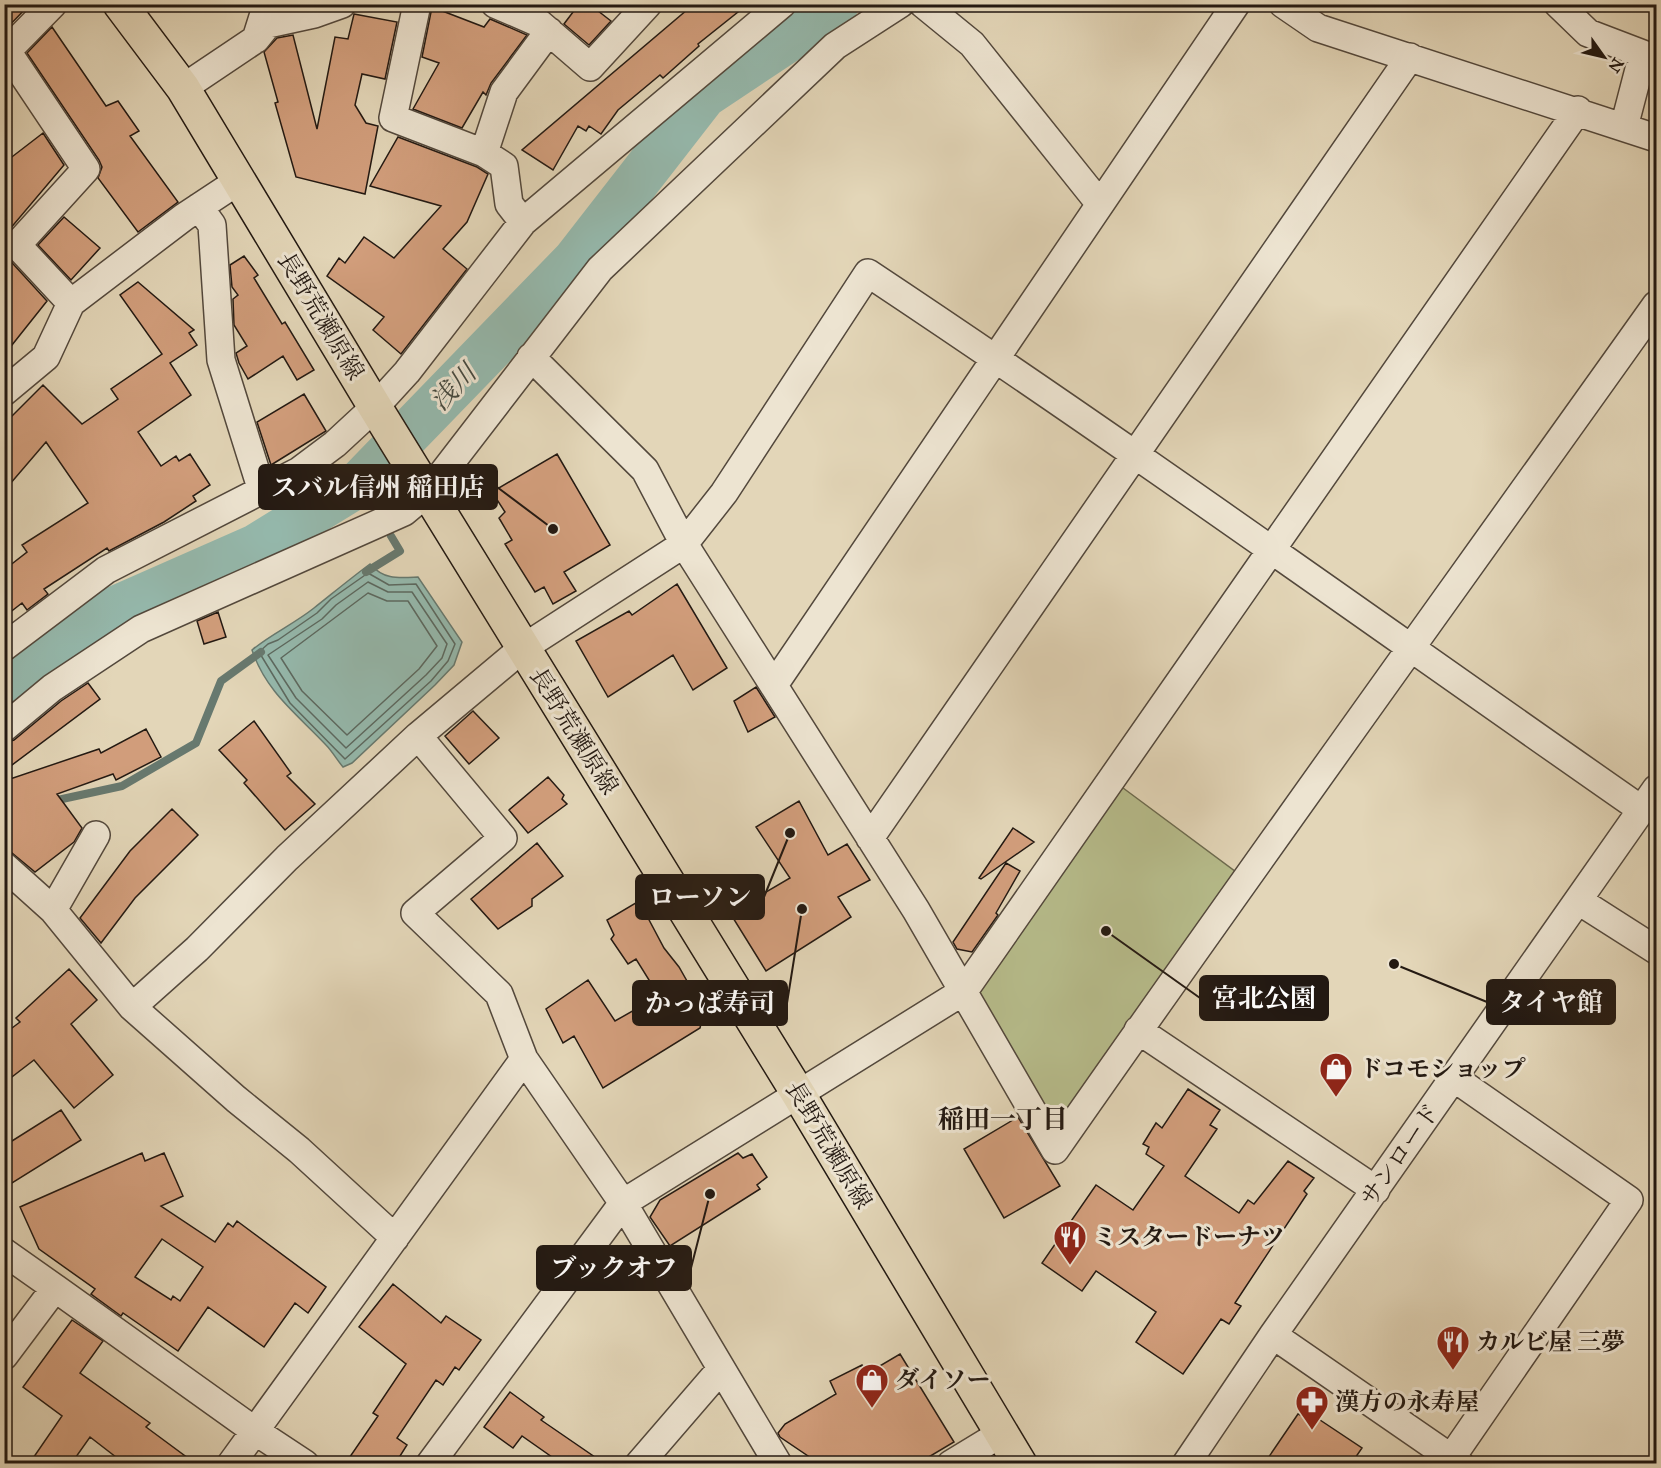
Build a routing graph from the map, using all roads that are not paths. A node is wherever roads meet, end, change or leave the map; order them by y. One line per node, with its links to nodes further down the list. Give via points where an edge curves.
1 (53, 4): 27 (street, via 7,51 86,170)
2 (120, 4): 18 (main road, 長野荒瀬原線)
3 (267, 4): 16 (street)
4 (342, 4): 16 (street, via 268,24)
5 (417, 4): 22 (street, via 393,118)
6 (495, 4): 14 (street)
7 (648, 4): 15 (street, via 590,67)
8 (782, 4): 26 (street)
9 (900, 4): 30 (street, via 834,46 608,262)
10 (923, 4): 24 (street, via 972,44)
11 (1236, 4): 24 (street)
12 (1283, 4): 17 (street, via 1318,28)
13 (1558, 4): 20 (street, via 1587,33 1643,54)
14 (528, 11): 15 (street)
15 (549, 31): 22 (street, via 504,92)
16 (256, 39): 18 (street)
17 (1410, 57): 19 (street); 34 (street)
18 (183, 88): 23 (main road, 長野荒瀬原線)
19 (1578, 110): 20 (street); 38 (street)
20 (1624, 127): 21 (street)
21 (1656, 138)
22 (484, 153): 26 (street, via 504,166 509,204)
23 (240, 180): 25 (street); 33 (main road, 長野荒瀬原線)
24 (1100, 204): 31 (street)
25 (199, 207): 28 (street); 36 (street, via 212,225 221,360)
26 (523, 222): 33 (street)
27 (11, 252): 28 (street)
28 (71, 303): 32 (street, via 46,357)
29 (1656, 305): 41 (street)
30 (531, 357): 35 (street); 37 (street, via 645,470)
31 (995, 358): 34 (street); 37 (street, via 868,273 724,493); 42 (street)
32 (4, 392)
33 (378, 412): 35 (main road, 長野荒瀬原線); 36 (street, via 299,471)
34 (1134, 455): 38 (street); 47 (street)
35 (424, 484): 40 (main road, 長野荒瀬原線); 43 (street, via 404,512 141,630 52,688)
36 (262, 491): 39 (street, via 106,570)
37 (684, 544): 40 (street); 42 (street)
38 (1271, 550): 41 (street); 52 (street)
39 (4, 647)
40 (523, 648): 44 (street); 57 (main road, 長野荒瀬原線)
41 (1411, 649): 45 (street); 54 (street)
42 (774, 685): 47 (street)
43 (4, 728)
44 (418, 736): 53 (street); 55 (street, via 503,838 415,913 499,994)
45 (1649, 800): 49 (street, サンロード)
46 (96, 835): 50 (street)
47 (870, 838): 52 (street)
48 (4, 866): 50 (street)
49 (1579, 901): 51 (street); 56 (street, サンロード)
50 (53, 910): 53 (street)
51 (1656, 950)
52 (964, 991): 54 (street, via 1055,1150); 57 (street)
53 (132, 1007): 60 (street)
54 (1138, 1030): 58 (street)
55 (524, 1059): 59 (street); 60 (street)
56 (1454, 1078): 58 (street, サンロード); 68 (street, via 1629,1200)
57 (799, 1095): 59 (street); 67 (main road, 長野荒瀬原線)
58 (1376, 1190): 63 (street, サンロード)
59 (623, 1203): 65 (street); 71 (street)
60 (395, 1238): 66 (street)
61 (4, 1252): 62 (street)
62 (55, 1288): 64 (street); 66 (street)
63 (1273, 1335): 68 (street); 76 (street, サンロード)
64 (4, 1356)
65 (721, 1369): 72 (street); 73 (street)
66 (255, 1431): 69 (street); 70 (street)
67 (1002, 1433): 74 (street); 75 (main road, 長野荒瀬原線)
68 (1452, 1462)
69 (231, 1464)
70 (305, 1464)
71 (430, 1464)
72 (639, 1464)
73 (778, 1464)
74 (951, 1464)
75 (1020, 1464)
76 (1186, 1464)

